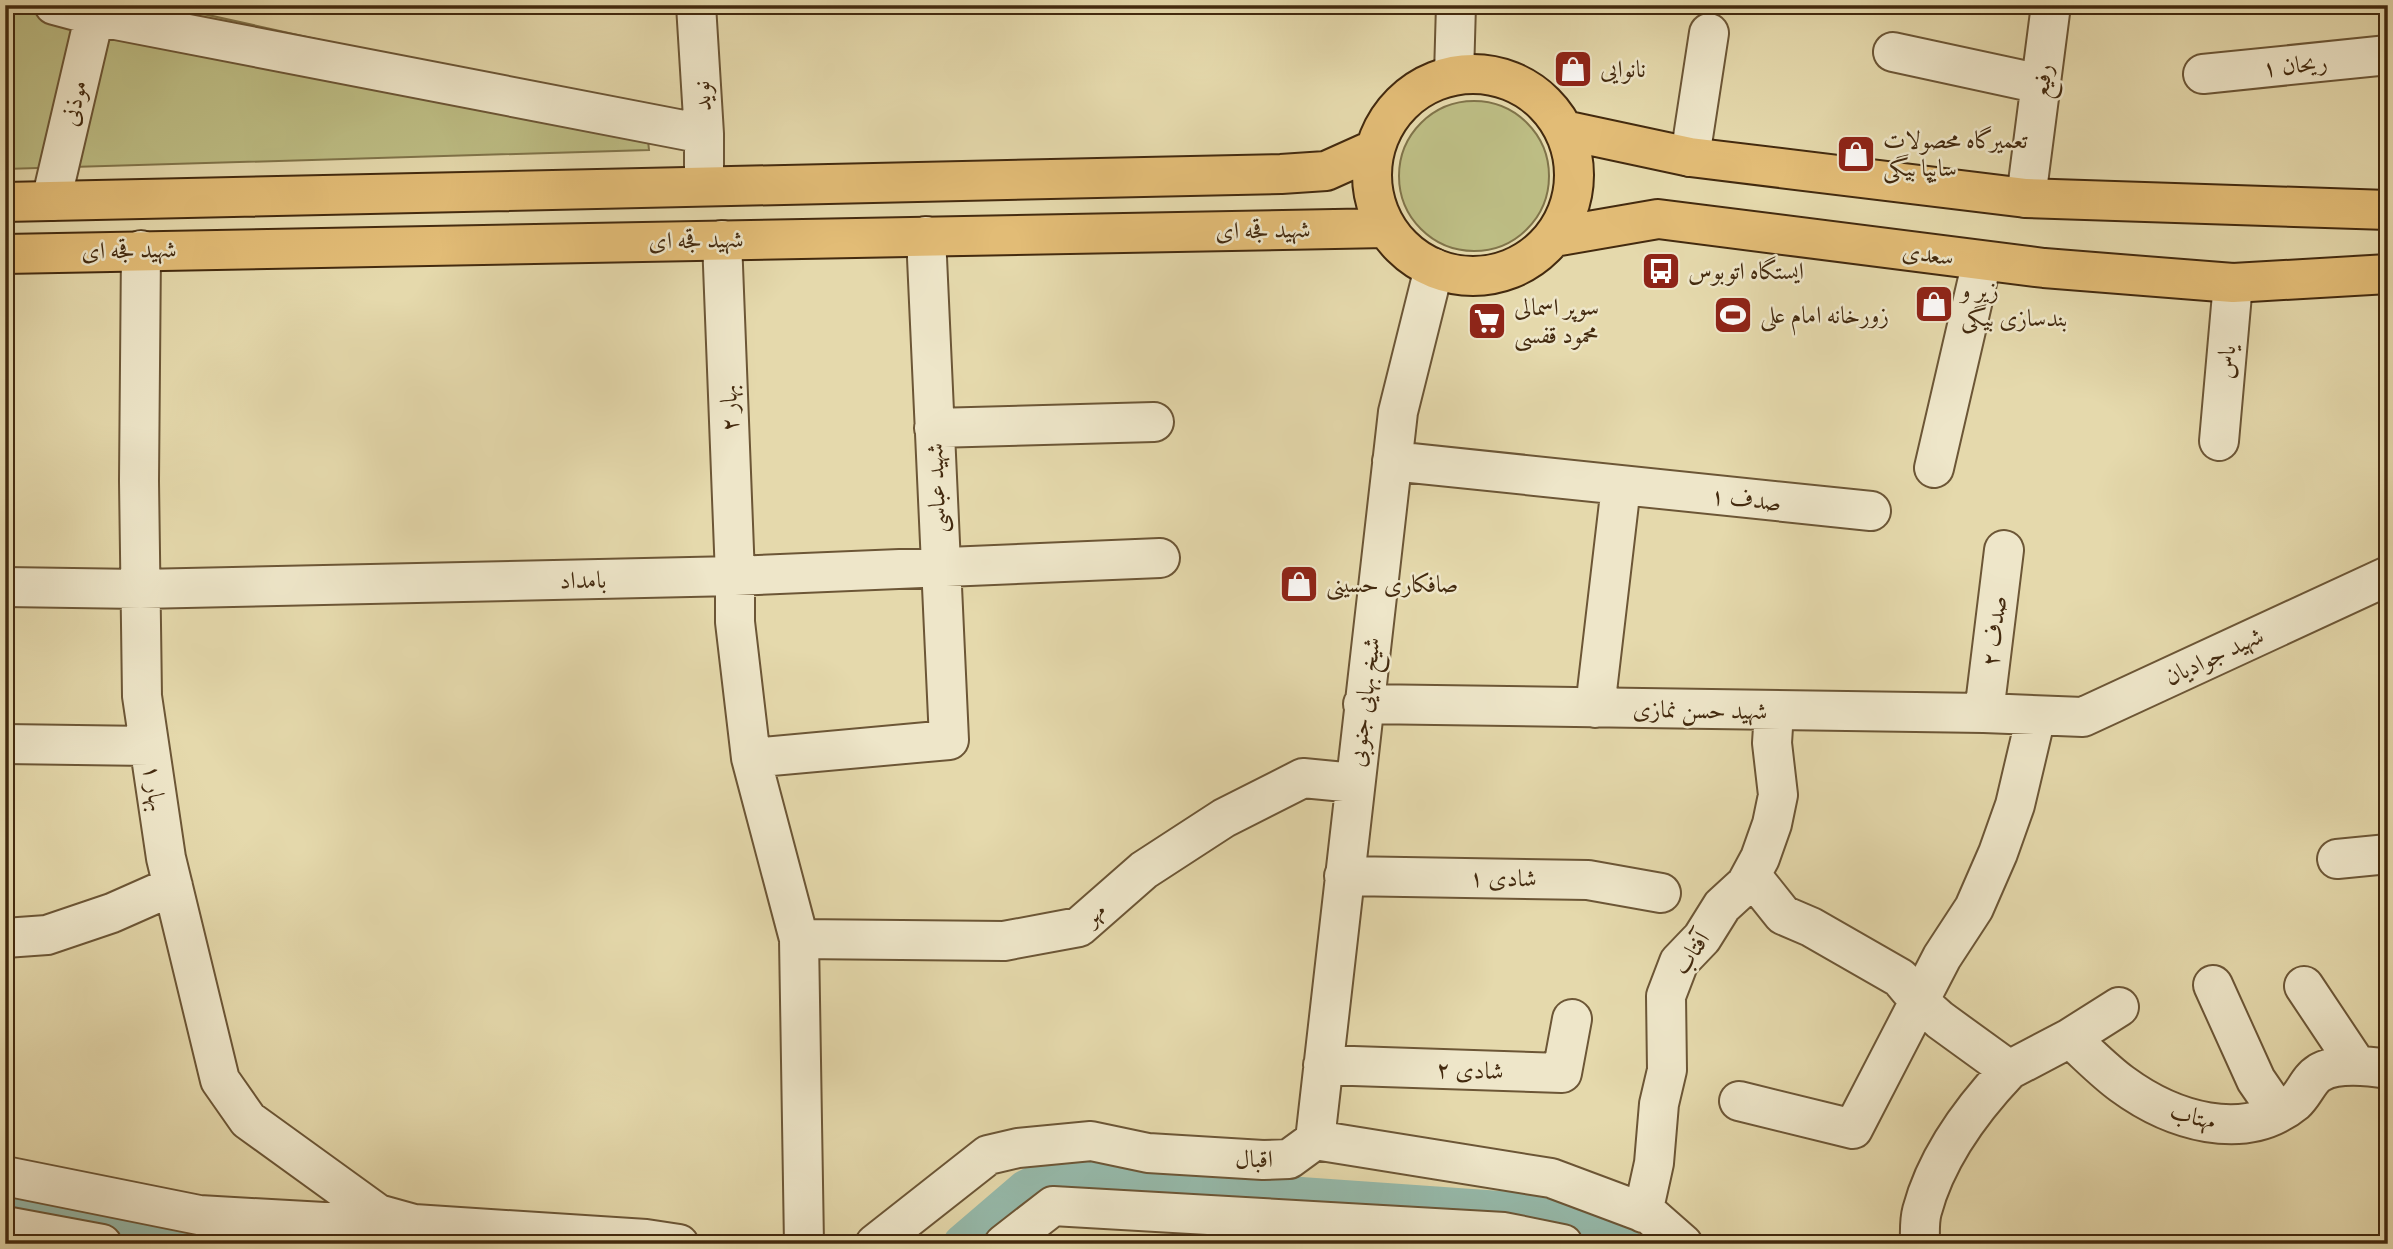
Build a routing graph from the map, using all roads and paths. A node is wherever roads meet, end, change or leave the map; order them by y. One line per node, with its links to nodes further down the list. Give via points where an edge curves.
1 (54, 5): 5 (street)
2 (696, 5): 13 (street, نوید)
3 (1456, 5): 10 (street)
4 (2051, 5): 11 (street, رفیع)
5 (96, 11): 13 (street); 18 (street, موذنی)
6 (1709, 33): 15 (street)
7 (1893, 52): 11 (street)
8 (2388, 55): 9 (street, ریحان ۱)
9 (2203, 74)
10 (1454, 75): 12 (main road, via 1487,74 1518,84 1545,103); 14 (main road, via 1427,84 1404,101 1386,123)
11 (2041, 84): 17 (street, رفیع)
12 (1564, 130): 15 (main road); 23 (main road, via 1574,161 1573,193)
13 (704, 134): 16 (street, نوید)
14 (1375, 149): 16 (main road, شهید قجه ای, via 1326,171 1282,174); 21 (main road, via 1371,176 1375,203)
15 (1690, 157): 17 (main road)
16 (704, 186): 18 (main road, شهید قجه ای)
17 (2026, 198): 20 (main road)
18 (51, 201): 19 (main road, شهید قجه ای)
19 (5, 202)
20 (2388, 210)
21 (1386, 228): 22 (main road, شهید قجه ای); 28 (main road, via 1407,251)
22 (926, 236): 24 (main road, شهید قجه ای); 32 (street, شهید عباسی)
23 (1554, 237): 27 (main road, سعدی, via 1658,219); 28 (main road, via 1530,259 1499,273 1466,276)
24 (722, 240): 25 (main road, شهید قجه ای); 41 (street, بهار ۲)
25 (141, 250): 26 (main road, شهید قجه ای); 44 (street, بهار ۱)
26 (5, 254)
27 (1982, 261): 30 (main road, سعدی); 35 (street)
28 (1434, 268): 34 (street, شیخ بهایی جنوبی, via 1398,412)
29 (2388, 274): 30 (main road, سعدی)
30 (2233, 283): 33 (street, یاس)
31 (1154, 422): 32 (street)
32 (934, 428): 40 (street, شهید عباسی)
33 (2219, 441)
34 (1392, 461): 36 (street, صدف ۱); 45 (street, شیخ بهایی جنوبی)
35 (1934, 468)
36 (1620, 486): 37 (street, صدف ۱); 46 (street)
37 (1871, 511)
38 (2004, 550): 48 (street, صدف ۲)
39 (1160, 558): 40 (street, بامداد)
40 (940, 568): 41 (street, بامداد); 52 (street, شهید عباسی, via 949,740)
41 (735, 576): 44 (street, بامداد); 52 (street, via 735,622)
42 (2388, 576): 49 (street, شهید جوادیان, via 2083,717)
43 (5, 587): 44 (street, بامداد)
44 (140, 589): 51 (street, بهار ۱, via 142,696)
45 (1363, 704): 46 (street, شهید حسن نمازی); 53 (street, شیخ بهایی جنوبی)
46 (1595, 708): 47 (street, شهید حسن نمازی)
47 (1774, 711): 48 (street, شهید حسن نمازی); 56 (street, آفتاب, via 1772,743 1778,795 1764,847)
48 (1984, 713): 49 (street, شهید حسن نمازی)
49 (2036, 716): 64 (street, via 2015,806 1998,853 1974,908)
50 (5, 744): 51 (street)
51 (149, 746): 58 (street, بهار ۱)
52 (751, 758): 61 (street)
53 (1355, 783): 57 (street, شیخ بهایی جنوبی); 61 (street, مهر, via 1303,778 1224,818 1144,870 1079,927 1004,941)
54 (2388, 854): 55 (street)
55 (2337, 859)
56 (1751, 874): 64 (street, via 1783,915 1900,978); 75 (street, آفتاب, via 1679,962 1666,996 1667,1070)
57 (1344, 876): 59 (street, شادی ۱, via 1588,880); 68 (street, شیخ بهایی جنوبی)
58 (173, 886): 60 (street, via 47,935); 77 (street, بهار ۱, via 220,1080 248,1120)
59 (1661, 893)
60 (5, 938)
61 (799, 939): 80 (street)
62 (2213, 985): 72 (street, via 2256,1080)
63 (2304, 986): 69 (street)
64 (1920, 1002): 70 (street); 71 (street, via 1853,1129)
65 (2119, 1007): 67 (street)
66 (1572, 1019): 68 (street, شادی ۲, via 1562,1073)
67 (2070, 1038): 70 (street); 72 (street, مهتاب, via 2121,1084 2155,1105 2220,1125 2261,1122)
68 (1323, 1065): 73 (street, شیخ بهایی جنوبی)
69 (2372, 1067): 72 (street, مهتاب, via 2320,1073 2295,1101)
70 (2009, 1070): 85 (street, via 1947,1151 1921,1214)
71 (1739, 1101)
72 (2278, 1112)
73 (1315, 1140): 75 (street, via 1551,1178); 81 (street, اقبال, via 1289,1159 1148,1153 1091,1141 988,1155)
74 (5, 1175): 77 (street, via 199,1215)
75 (1643, 1213): 84 (street)
76 (5, 1226): 78 (street)
77 (382, 1229): 79 (street, via 414,1224)
78 (102, 1244)
79 (679, 1244)
80 (804, 1244)
81 (875, 1244)
82 (1004, 1244): 83 (street, via 1052,1206 1504,1232)
83 (1563, 1244)
84 (1683, 1244)
85 (1920, 1244)

